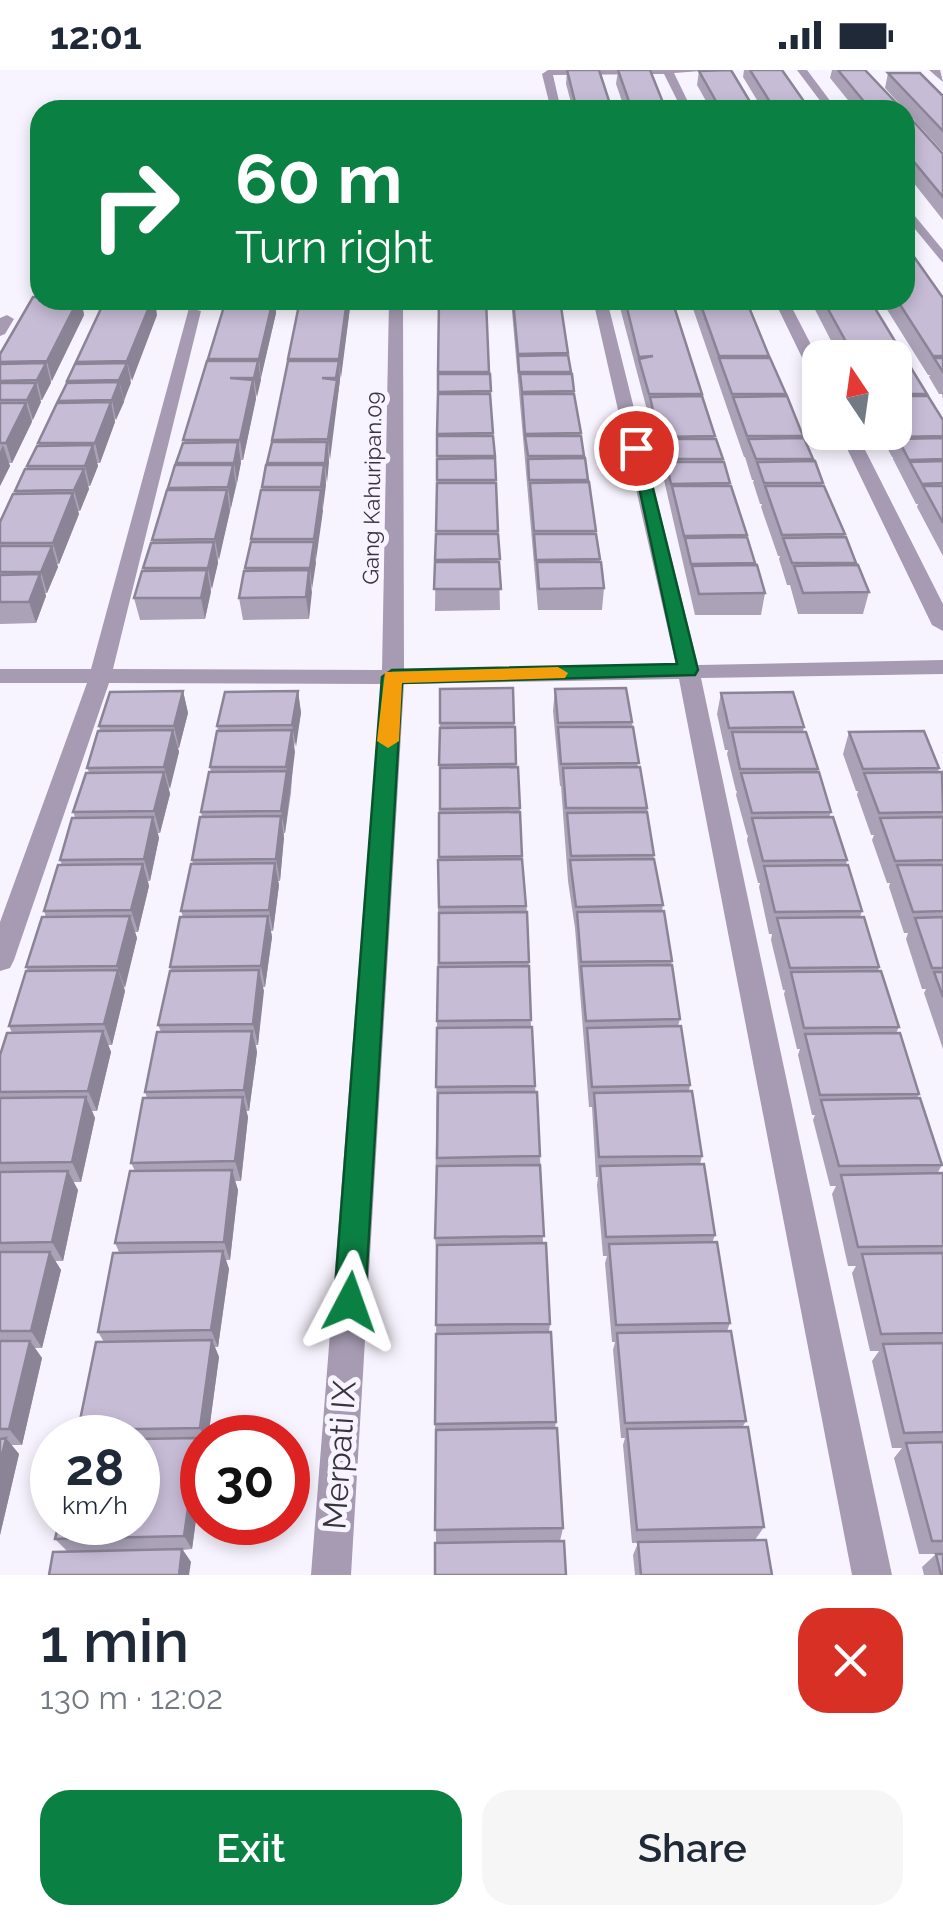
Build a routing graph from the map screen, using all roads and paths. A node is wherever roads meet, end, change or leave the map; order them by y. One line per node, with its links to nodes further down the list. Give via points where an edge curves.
1 (667, 70): 2 (street); 6 (street, via 552,72 547,74); 7 (street)
2 (710, 70)
3 (802, 70): 8 (street)
4 (934, 70): 5 (street)
5 (943, 79)
6 (554, 100)
7 (682, 100)
8 (824, 100)
9 (915, 221): 10 (street)
10 (943, 259)
11 (396, 310): 22 (street, Gang Kahuripan.09)
12 (602, 310): 19 (street)
13 (786, 310): 15 (street)
14 (194, 311): 20 (street)
15 (802, 342)
16 (856, 450): 17 (street)
17 (943, 626)
18 (943, 667): 19 (street)
19 (688, 670): 22 (street); 25 (street)
20 (101, 674): 21 (street); 22 (street); 23 (street)
21 (0, 676)
22 (392, 677): 24 (street, Merpati IX)
23 (0, 960)
24 (330, 1575)
25 (872, 1575)

